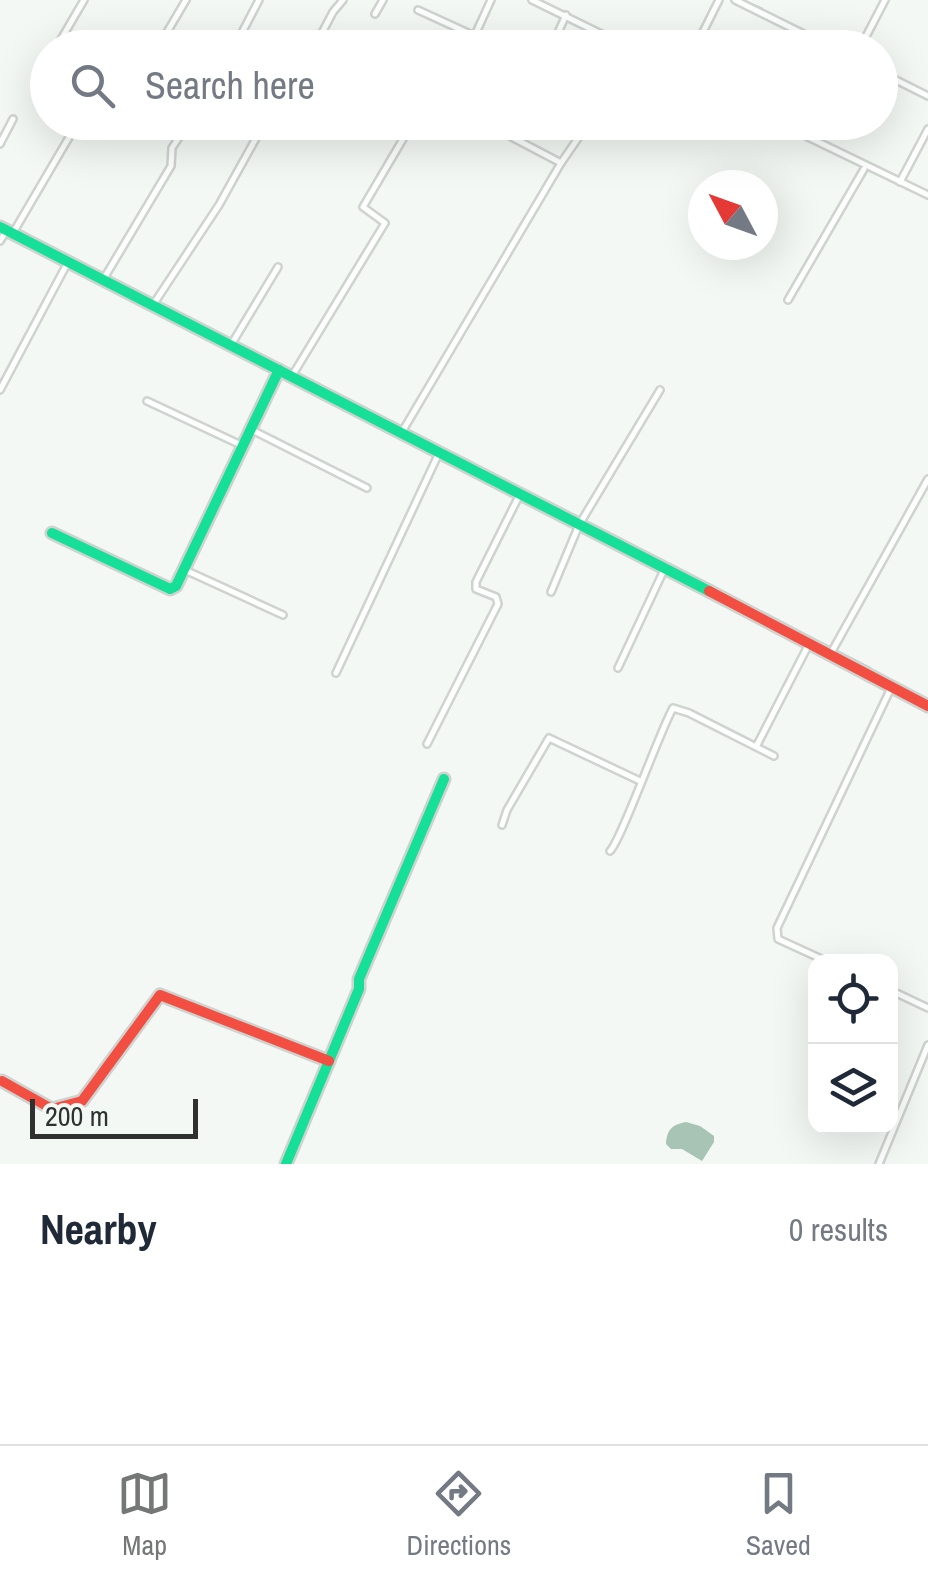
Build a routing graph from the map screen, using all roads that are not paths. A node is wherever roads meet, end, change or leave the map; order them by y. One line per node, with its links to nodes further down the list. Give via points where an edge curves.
1 (84, 0): 14 (street)
2 (186, 0): 15 (street)
3 (259, 0): 16 (street)
4 (343, 0): 17 (street)
5 (383, 0): 12 (street)
6 (491, 0): 19 (street)
7 (532, 0): 13 (street)
8 (719, 0): 22 (street)
9 (735, 0): 23 (street)
10 (885, 0): 24 (street)
11 (418, 10): 18 (street)
12 (374, 14)
13 (566, 15): 20 (street); 21 (street)
14 (66, 30)
15 (168, 30)
16 (243, 30)
17 (324, 30)
18 (466, 30)
19 (477, 30)
20 (559, 30)
21 (595, 30)
22 (704, 30)
23 (796, 30)
24 (869, 30)
25 (898, 81): 26 (street)
26 (928, 96)
27 (13, 119): 36 (street)
28 (928, 129): 39 (street)
29 (66, 140): 41 (street)
30 (177, 140): 45 (street, via 171,166)
31 (255, 140): 47 (street)
32 (402, 140): 50 (street, via 363,207 386,222)
33 (517, 140): 37 (street)
34 (577, 140): 37 (street)
35 (811, 140): 38 (street)
36 (0, 144)
37 (561, 163): 55 (street)
38 (865, 168): 39 (street); 46 (street)
39 (900, 182): 40 (street)
40 (928, 196)
41 (6, 230): 42 (street); 43 (street)
42 (0, 242)
43 (70, 259): 45 (street); 51 (street)
44 (278, 266): 48 (street)
45 (103, 280): 47 (street)
46 (788, 300)
47 (153, 305): 48 (street)
48 (231, 345): 49 (street)
49 (279, 370): 50 (street); 54 (street)
50 (292, 376): 55 (street)
51 (0, 390)
52 (660, 390): 61 (street)
53 (147, 401): 56 (street)
54 (249, 428): 56 (street); 59 (street)
55 (402, 432): 57 (street)
56 (241, 445): 63 (street)
57 (439, 453): 60 (street); 70 (street)
58 (928, 479): 68 (street)
59 (367, 488)
60 (521, 492): 61 (street); 73 (street, via 476,582 498,604)
61 (580, 525): 64 (street); 65 (street)
62 (52, 533): 63 (street, via 170,589)
63 (185, 570): 66 (street)
64 (664, 570): 67 (street); 69 (street)
65 (551, 592)
66 (283, 615)
67 (810, 642): 68 (street); 74 (street)
68 (831, 653): 71 (street)
69 (618, 668)
70 (336, 673)
71 (891, 688): 72 (street); 80 (street, via 777,928 778,939)
72 (928, 706)
73 (426, 744)
74 (757, 745): 75 (street); 77 (street, via 673,708)
75 (774, 756)
76 (444, 779): 84 (street)
77 (640, 781): 78 (street, via 549,738); 79 (street)
78 (502, 824)
79 (610, 851)
80 (811, 954)
81 (898, 994): 82 (street)
82 (928, 1008)
83 (928, 1045): 87 (street)
84 (329, 1061): 85 (street, via 160,995 82,1102 52,1109); 86 (street)
85 (2, 1081)
86 (286, 1164)
87 (879, 1164)

